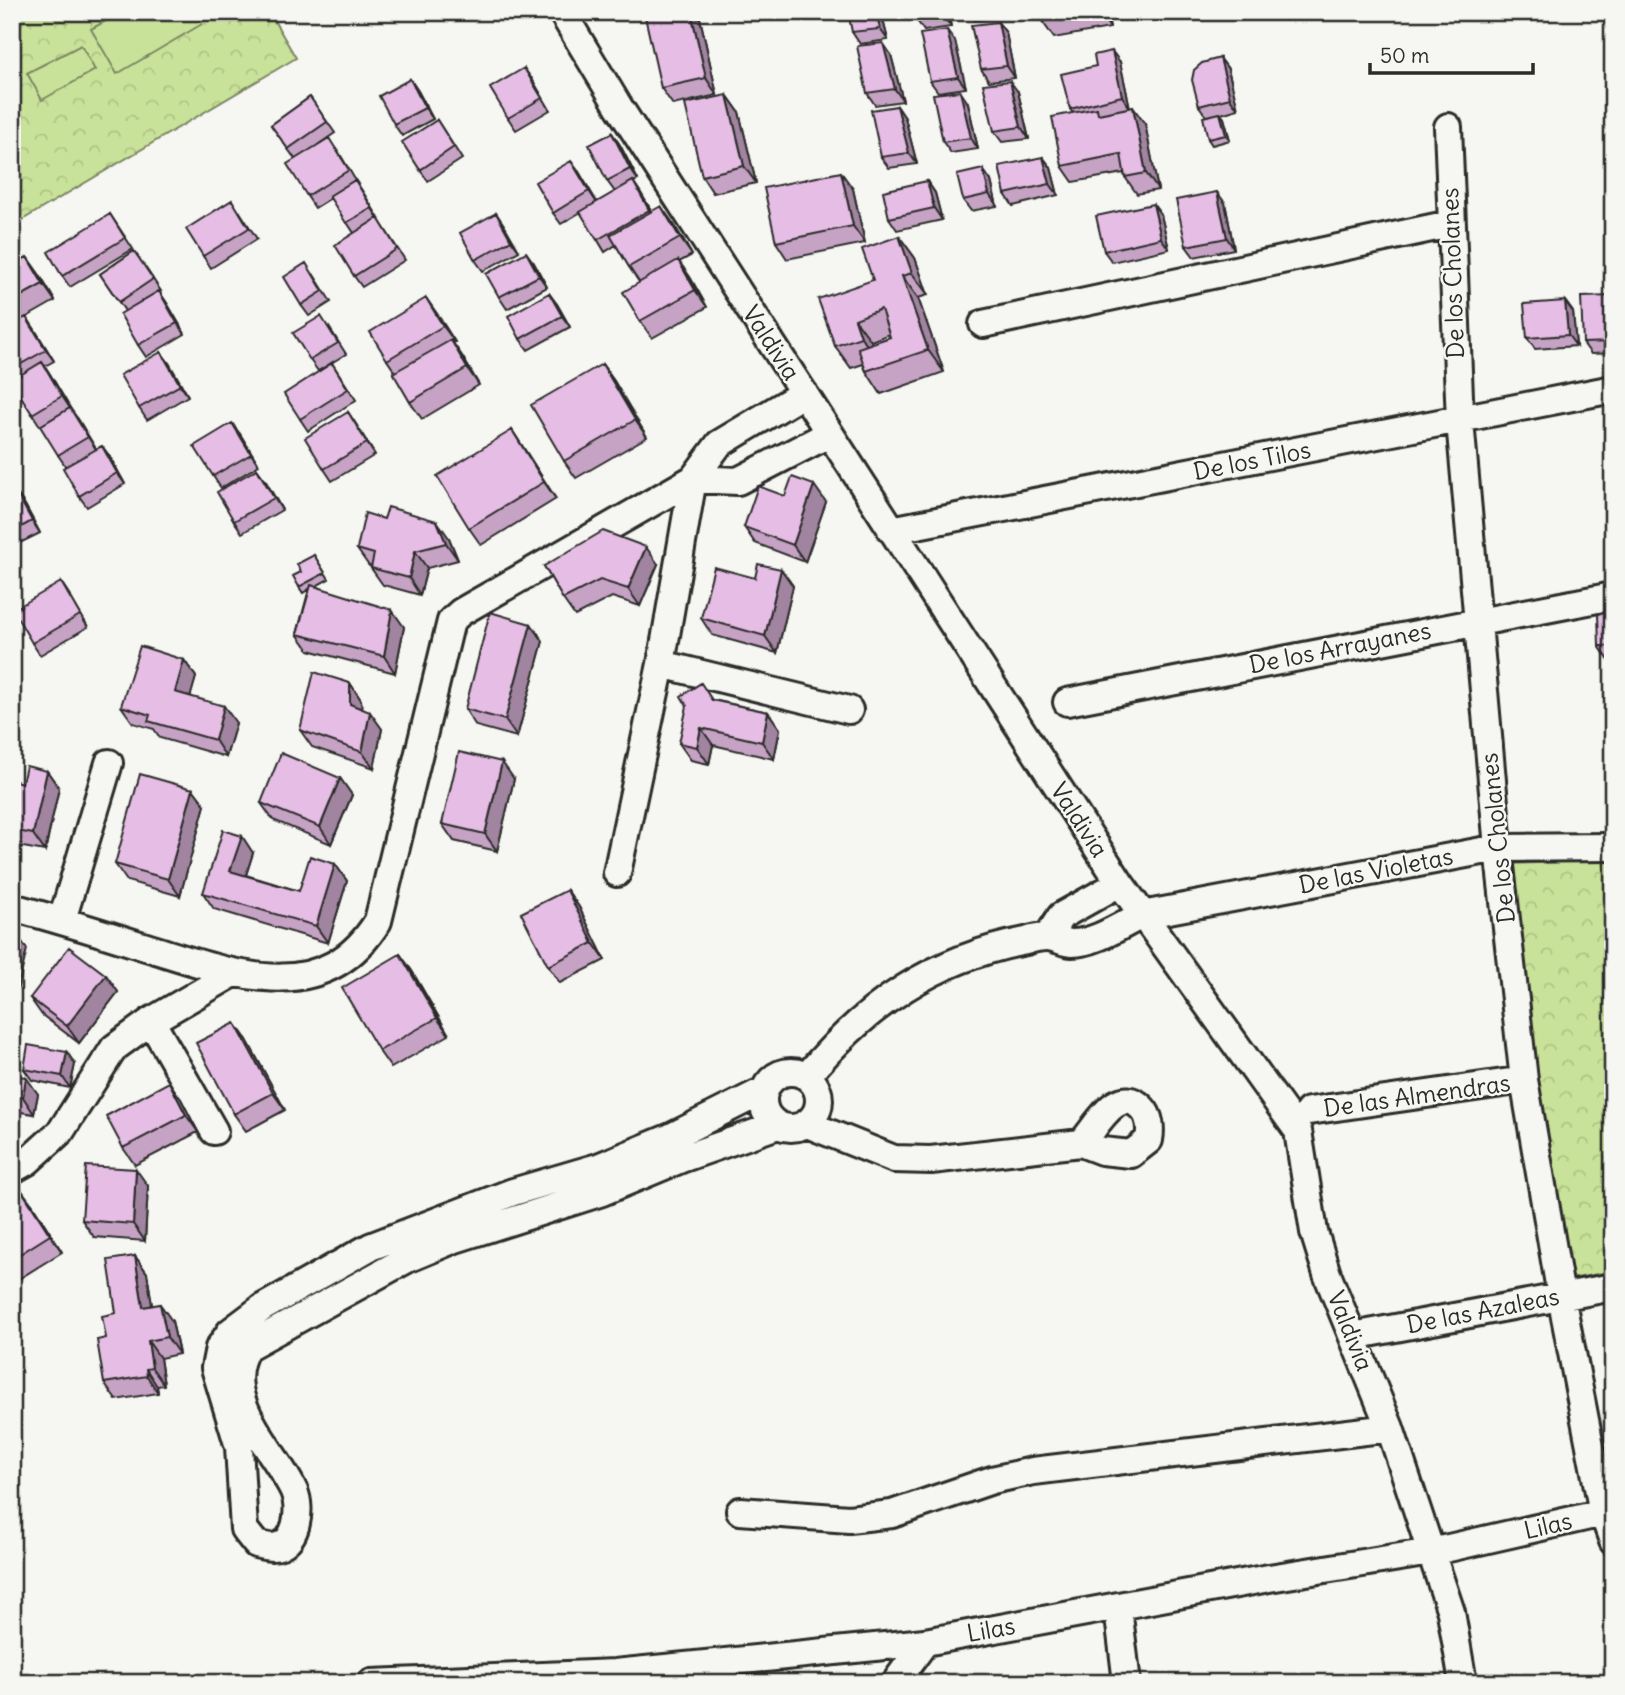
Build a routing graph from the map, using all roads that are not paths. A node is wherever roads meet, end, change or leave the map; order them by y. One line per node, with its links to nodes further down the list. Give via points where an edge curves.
1 (562, 12): 6 (street, Valdivia)
2 (1448, 127): 3 (street, De los Cholanes)
3 (1450, 224): 4 (street); 8 (street, De los Cholanes)
4 (983, 324)
5 (1613, 389): 8 (street, De los Tilos)
6 (804, 393): 7 (street); 9 (street, Valdivia)
7 (760, 420): 10 (street); 11 (street, via 719,444)
8 (1460, 421): 12 (street, De los Tilos); 14 (street, De los Cholanes)
9 (829, 434): 10 (street); 12 (street, Valdivia)
10 (784, 457): 11 (street, via 738,481)
11 (693, 479): 15 (street); 27 (street, via 455,616 446,633 378,921 352,955 315,974 281,979)
12 (891, 530): 22 (street, Valdivia)
13 (1613, 596): 14 (street, De los Arrayanes)
14 (1478, 620): 16 (street, De los Arrayanes); 20 (street, De los Cholanes)
15 (661, 664): 17 (street); 21 (street)
16 (1067, 702)
17 (849, 710)
18 (108, 763): 25 (street)
19 (1613, 847): 20 (street, De las Violetas)
20 (1498, 848): 24 (street, De las Violetas); 30 (street, De los Cholanes)
21 (617, 873)
22 (1120, 883): 24 (street, Valdivia); 26 (street, via 1061,916)
23 (12, 907): 25 (street)
24 (1142, 915): 26 (street, De las Violetas, via 1088,941 1070,944); 40 (street, Valdivia, via 1298,1131 1314,1232)
25 (62, 920): 27 (street)
26 (1048, 936): 29 (street, via 956,959 919,978 840,1037)
27 (232, 974): 28 (street)
28 (151, 1021): 35 (street); 37 (street, via 114,1048 61,1131)
29 (807, 1076): 31 (street, via 782,1072 770,1079); 33 (street, via 818,1091 818,1109)
30 (1524, 1080): 32 (street, De las Almendras); 39 (street, De los Cholanes)
31 (763, 1091): 34 (street, via 762,1104); 34 (street, via 598,1167 513,1192 370,1247 262,1308 230,1332 219,1348 215,1368 239,1447 244,1529 256,1544 273,1548 286,1541 295,1528 299,1510 294,1492 241,1397 239,1360 247,1347 407,1259)
32 (1309, 1111)
33 (807, 1124): 34 (street, via 790,1129); 36 (street, via 894,1159 931,1160)
34 (778, 1125)
35 (214, 1131)
36 (1081, 1143)
37 (12, 1170)
38 (1613, 1287): 39 (street, De las Azaleas)
39 (1561, 1296): 40 (street, De las Azaleas); 43 (street, De los Cholanes)
40 (1353, 1336): 41 (street, Valdivia)
41 (1390, 1428): 42 (street, via 1033,1471 892,1514 849,1519); 45 (street, Valdivia)
42 (740, 1511)
43 (1603, 1513): 44 (street, De los Cholanes); 45 (street, Lilas)
44 (1613, 1541)
45 (1431, 1552): 46 (street, Lilas); 51 (street, Valdivia, via 1451,1612)
46 (1118, 1608): 47 (street, Lilas); 50 (street)
47 (925, 1642): 48 (street, Lilas, via 615,1673); 49 (street)
48 (371, 1683)
49 (895, 1683)
50 (1127, 1683)
51 (1463, 1683)

